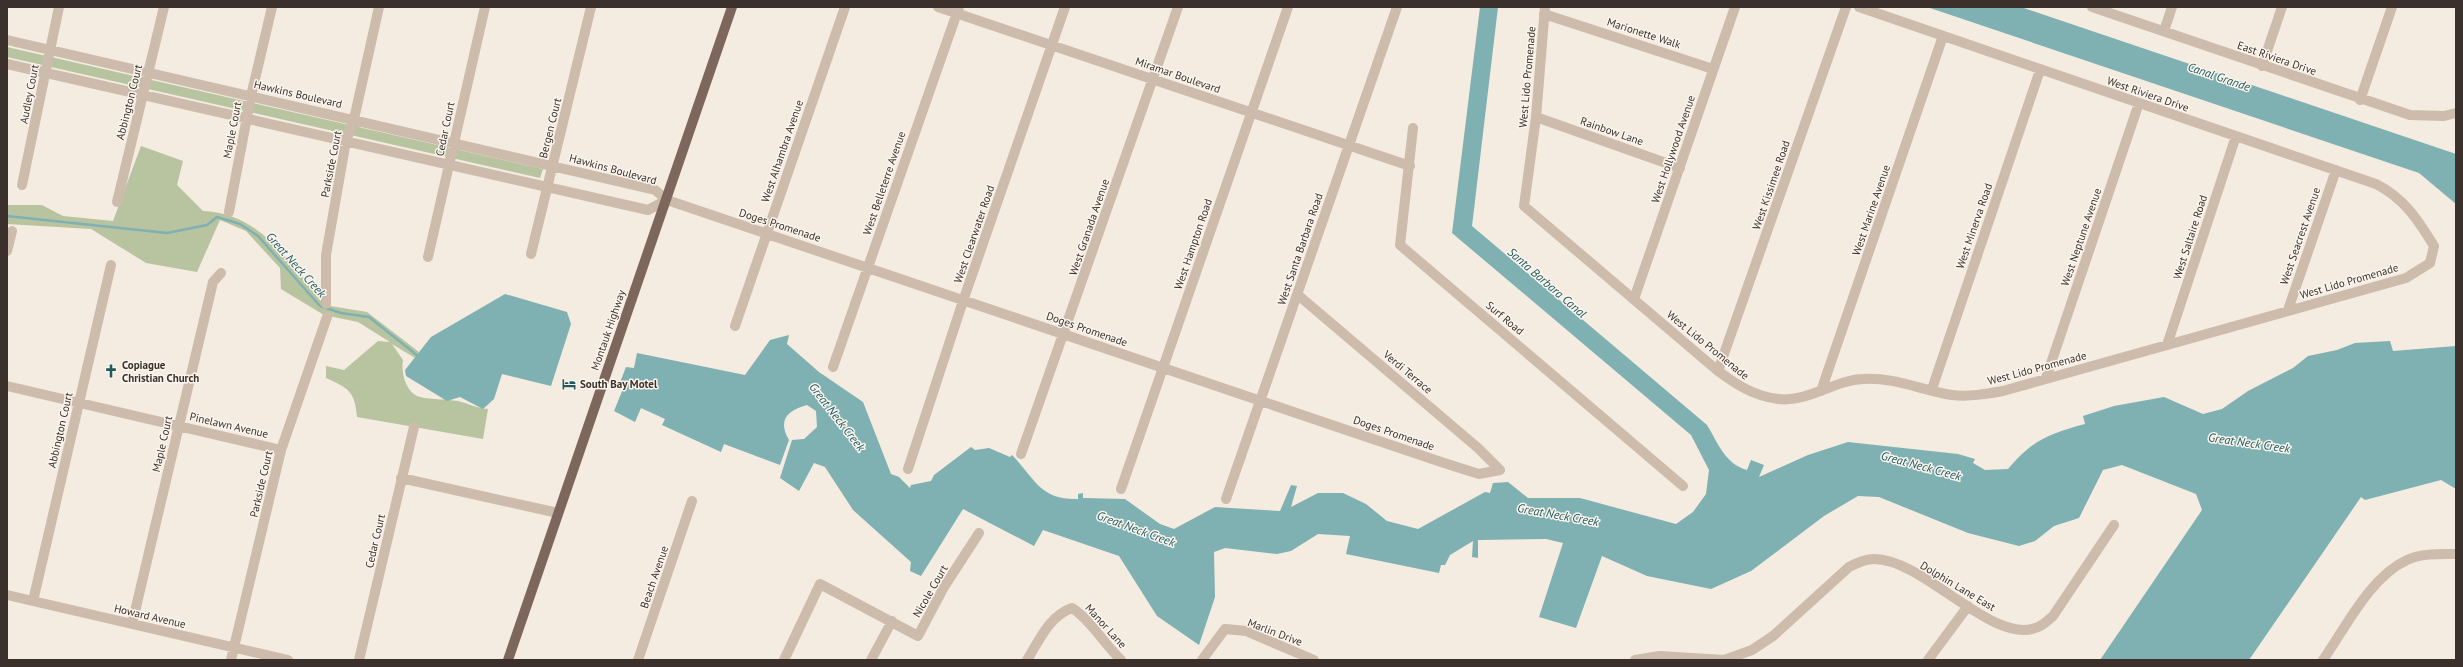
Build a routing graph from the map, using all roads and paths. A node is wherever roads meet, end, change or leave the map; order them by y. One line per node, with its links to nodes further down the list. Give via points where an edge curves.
1 (59, 7): 27 (street, Audley Court)
2 (164, 7): 32 (street, Abbington Court)
3 (272, 7): 36 (street, Maple Court)
4 (379, 7): 42 (street, Parkside Court)
5 (485, 7): 47 (street, Cedar Court)
6 (591, 7): 50 (street, Bergen Court)
7 (732, 7): 56 (main road, Montauk Highway)
8 (845, 7): 61 (street, West Alhambra Avenue)
9 (938, 7): 21 (street, Miramar Boulevard)
10 (1065, 7): 26 (street, West Clearwater Road)
11 (1178, 7): 34 (street, West Granada Avenue)
12 (1288, 7): 39 (street, West Hampton Road)
13 (1397, 7): 48 (street, West Santa Barbara Road)
14 (1735, 7): 30 (street, West Hollywood Avenue)
15 (1846, 7): 79 (street, West Kissimee Road)
16 (1859, 7): 24 (street, West Riviera Drive)
17 (2092, 7): 23 (street, East Riviera Drive)
18 (2172, 7): 23 (street)
19 (2282, 7): 29 (street)
20 (2392, 7): 37 (street)
21 (958, 10): 26 (street, Miramar Boulevard); 66 (street, West Belleterre Avenue)
22 (1544, 11): 30 (street, Marionette Walk); 41 (street, West Lido Promenade)
23 (2164, 32): 29 (street, East Riviera Drive)
24 (1943, 36): 31 (street, West Riviera Drive); 83 (street, West Marine Avenue)
25 (7, 40): 27 (street, Hawkins Boulevard)
26 (1052, 46): 34 (street, Miramar Boulevard); 70 (street, West Clearwater Road)
27 (49, 50): 32 (street, Hawkins Boulevard); 33 (street, Audley Court)
28 (7, 64): 33 (street)
29 (2262, 66): 37 (street, East Riviera Drive)
30 (1713, 69): 52 (street, West Hollywood Avenue)
31 (2040, 70): 38 (street, West Riviera Drive); 82 (street, West Minerva Road)
32 (149, 72): 35 (street, Abbington Court); 36 (street, Hawkins Boulevard)
33 (46, 73): 35 (street); 54 (street, Audley Court)
34 (1153, 79): 39 (street, Miramar Boulevard); 75 (street, West Granada Avenue)
35 (143, 96): 43 (street); 57 (street, Abbington Court)
36 (251, 96): 42 (street, Hawkins Boulevard); 43 (street, Maple Court)
37 (2360, 100): 40 (street, East Riviera Drive, via 2410,115 2444,116)
38 (2138, 104): 45 (street, West Riviera Drive); 80 (street, West Neptune Avenue)
39 (1252, 113): 48 (street, Miramar Boulevard); 78 (street, West Hampton Road)
40 (2456, 113)
41 (1536, 117): 52 (street, Rainbow Lane); 69 (street, West Lido Promenade, via 1524,206)
42 (354, 119): 46 (street, Parkside Court); 47 (street, Hawkins Boulevard)
43 (247, 120): 46 (street); 58 (street, Maple Court)
44 (1413, 128): 51 (street, Surf Road)
45 (2236, 136): 53 (street, West Riviera Drive); 76 (street, West Saltaire Road)
46 (346, 141): 49 (street); 71 (street, Parkside Court, via 326,255)
47 (454, 142): 49 (street, Cedar Court); 50 (street, Hawkins Boulevard)
48 (1349, 145): 51 (street, Miramar Boulevard); 68 (street, West Santa Barbara Road)
49 (449, 165): 55 (street); 64 (street, Cedar Court)
50 (553, 166): 55 (street, Bergen Court); 56 (street, Hawkins Boulevard, via 655,190)
51 (1410, 166): 93 (street, Surf Road, via 1400,245)
52 (1680, 168): 69 (street, West Hollywood Avenue)
53 (2336, 170): 59 (street, West Riviera Drive, via 2392,192); 72 (street, West Seacrest Avenue)
54 (22, 185)
55 (546, 188): 56 (street, via 648,210); 63 (street, Bergen Court)
56 (667, 200): 61 (street, Doges Promenade); 97 (main road, Montauk Highway)
57 (117, 202)
58 (228, 212)
59 (2418, 221): 72 (street, West Lido Promenade, via 2434,246 2430,263 2406,278)
60 (12, 231): 62 (street)
61 (767, 234): 66 (street, Doges Promenade); 74 (street, West Alhambra Avenue)
62 (7, 251)
63 (531, 254)
64 (428, 256)
65 (111, 265): 85 (street, Abbington Court)
66 (867, 266): 70 (street, Doges Promenade); 77 (street, West Belleterre Avenue)
67 (221, 273): 86 (street, Maple Court, via 213,282)
68 (1298, 294): 84 (street, West Santa Barbara Road); 91 (street, Verdi Terrace, via 1478,448)
69 (1634, 299): 79 (street, West Lido Promenade)
70 (963, 300): 75 (street, Doges Promenade); 90 (street, West Clearwater Road)
71 (326, 304)
72 (2288, 310): 76 (street, West Lido Promenade)
73 (327, 317): 88 (street, Parkside Court)
74 (735, 326)
75 (1065, 334): 78 (street, Doges Promenade); 89 (street, West Granada Avenue)
76 (2167, 345): 80 (street, West Lido Promenade)
77 (833, 367)
78 (1163, 368): 84 (street, Doges Promenade); 94 (street, West Hampton Road)
79 (1718, 371): 83 (street, West Lido Promenade, via 1743,390 1780,400)
80 (2046, 378): 82 (street, West Lido Promenade, via 2003,391 1967,396 1951,395)
81 (7, 386): 85 (street, Pinelawn Avenue)
82 (1932, 389): 83 (street, West Lido Promenade, via 1901,382 1861,379 1844,382)
83 (1822, 391)
84 (1261, 400): 91 (street, Doges Promenade, via 1479,474); 95 (street, West Santa Barbara Road)
85 (78, 402): 86 (street, Pinelawn Avenue); 102 (street, Abbington Court)
86 (179, 426): 88 (street, Pinelawn Avenue); 105 (street, Maple Court)
87 (414, 427): 92 (street, Cedar Court)
88 (281, 450): 106 (street, Parkside Court)
89 (1021, 454)
90 (908, 470)
91 (1500, 470)
92 (401, 478): 97 (street); 109 (street, Cedar Court)
93 (1683, 486)
94 (1121, 489)
95 (1226, 499)
96 (692, 501): 111 (street, Beach Avenue)
97 (558, 513): 110 (main road, Montauk Highway)
98 (2114, 525): 103 (street, Dolphin Lane East, via 2053,616 2039,627 2011,630)
99 (979, 533): 104 (street, Nicole Court, via 944,587 918,636)
100 (2456, 554): 121 (street, via 2428,555 2393,568 2377,582)
101 (7, 595): 102 (street, Howard Avenue)
102 (33, 601): 105 (street, Howard Avenue)
103 (1968, 606): 119 (street, Dolphin Lane East, via 1929,580 1890,562 1875,559 1861,561 1849,567 1773,636 1752,650); 120 (street)
104 (892, 621): 112 (street, via 820,584); 113 (street)
105 (132, 624): 106 (street, Howard Avenue)
106 (234, 648): 107 (street, Parkside Court); 108 (street, Howard Avenue)
107 (231, 660)
108 (288, 660)
109 (359, 660)
110 (508, 660)
111 (638, 660)
112 (784, 660)
113 (871, 660)
114 (1027, 660): 115 (street, Manor Lane, via 1053,620 1061,612 1072,608 1081,613)
115 (1121, 660)
116 (1202, 660): 117 (street, Marlin Drive, via 1225,629 1246,631)
117 (1314, 660)
118 (1635, 660): 119 (street, via 1660,656)
119 (1724, 660)
120 (1928, 660)
121 (2323, 660)

